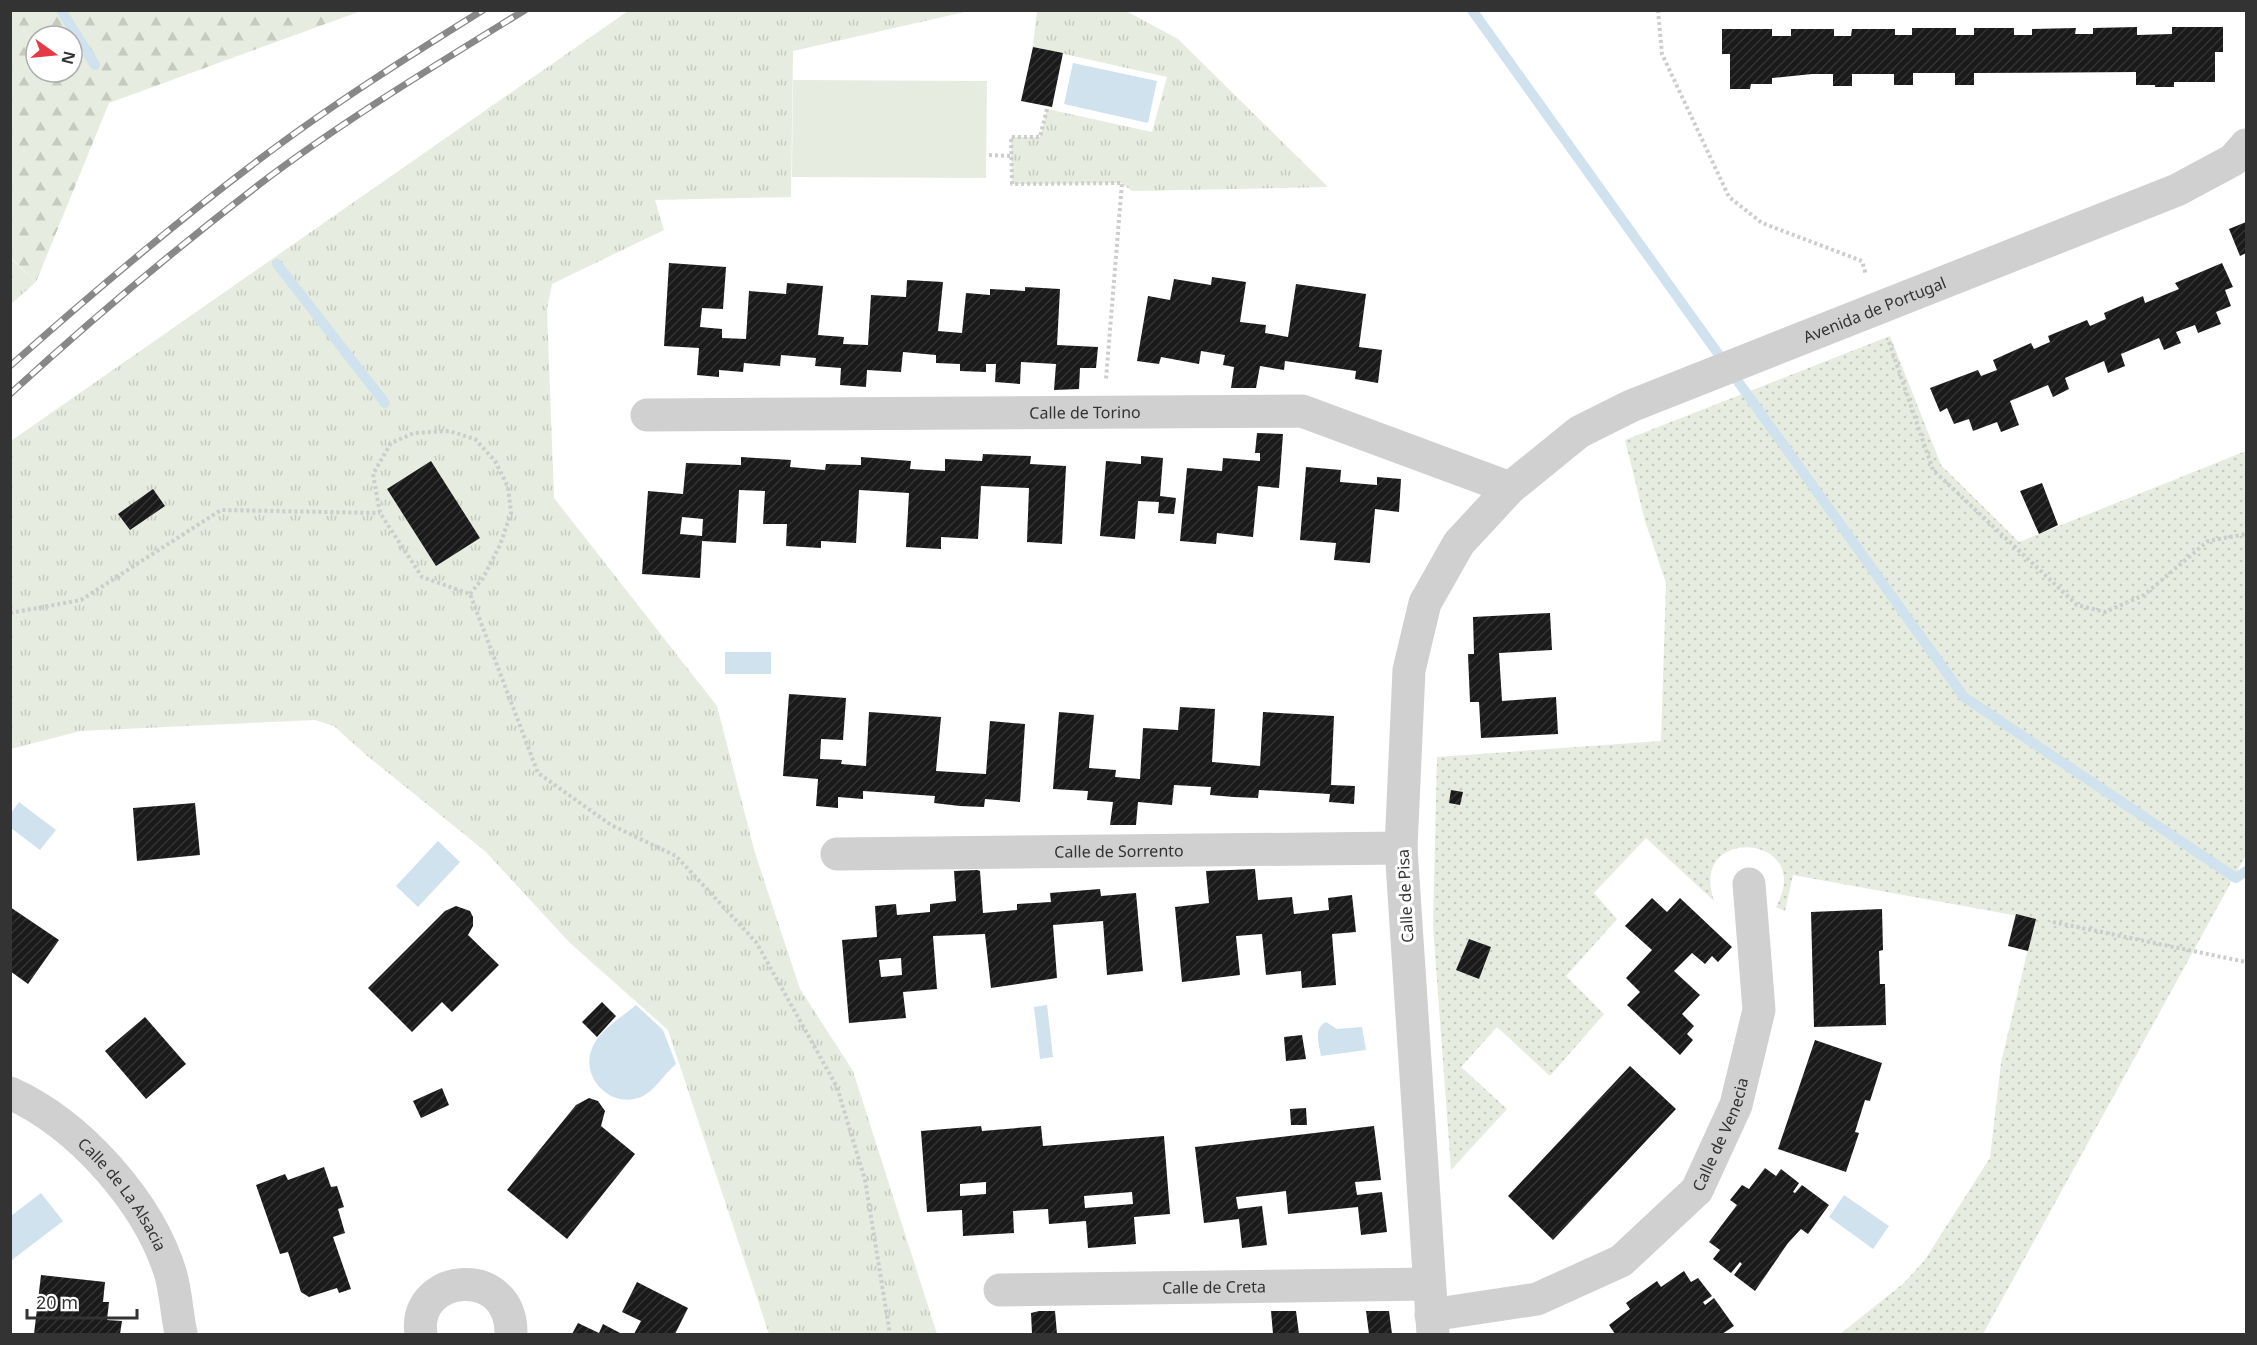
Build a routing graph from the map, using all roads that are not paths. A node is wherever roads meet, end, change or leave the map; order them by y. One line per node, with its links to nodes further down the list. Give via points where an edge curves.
1 (2247, 146): 3 (street, Avenida de Portugal, via 2233,160 2177,190 1631,406 1579,432)
2 (647, 415): 3 (street, Calle de Torino, via 1302,411)
3 (1509, 488): 4 (street, Calle de Pisa, via 1459,543 1425,603 1409,670)
4 (1401, 848): 5 (street, Calle de Sorrento); 9 (street, Calle de Pisa)
5 (837, 854)
6 (1749, 884): 9 (street, Calle de Venecia, via 1759,1010 1736,1105 1697,1190 1621,1261 1537,1299)
7 (10, 1093): 10 (street, Calle de La Alsacia, via 30,1102 88,1144 140,1209 171,1275)
8 (1000, 1290): 9 (street, Calle de Creta)
9 (1431, 1311)
10 (181, 1335)
11 (421, 1335): 12 (street, via 423,1313 431,1300 456,1284 471,1284 498,1296 507,1309)
12 (511, 1335)

